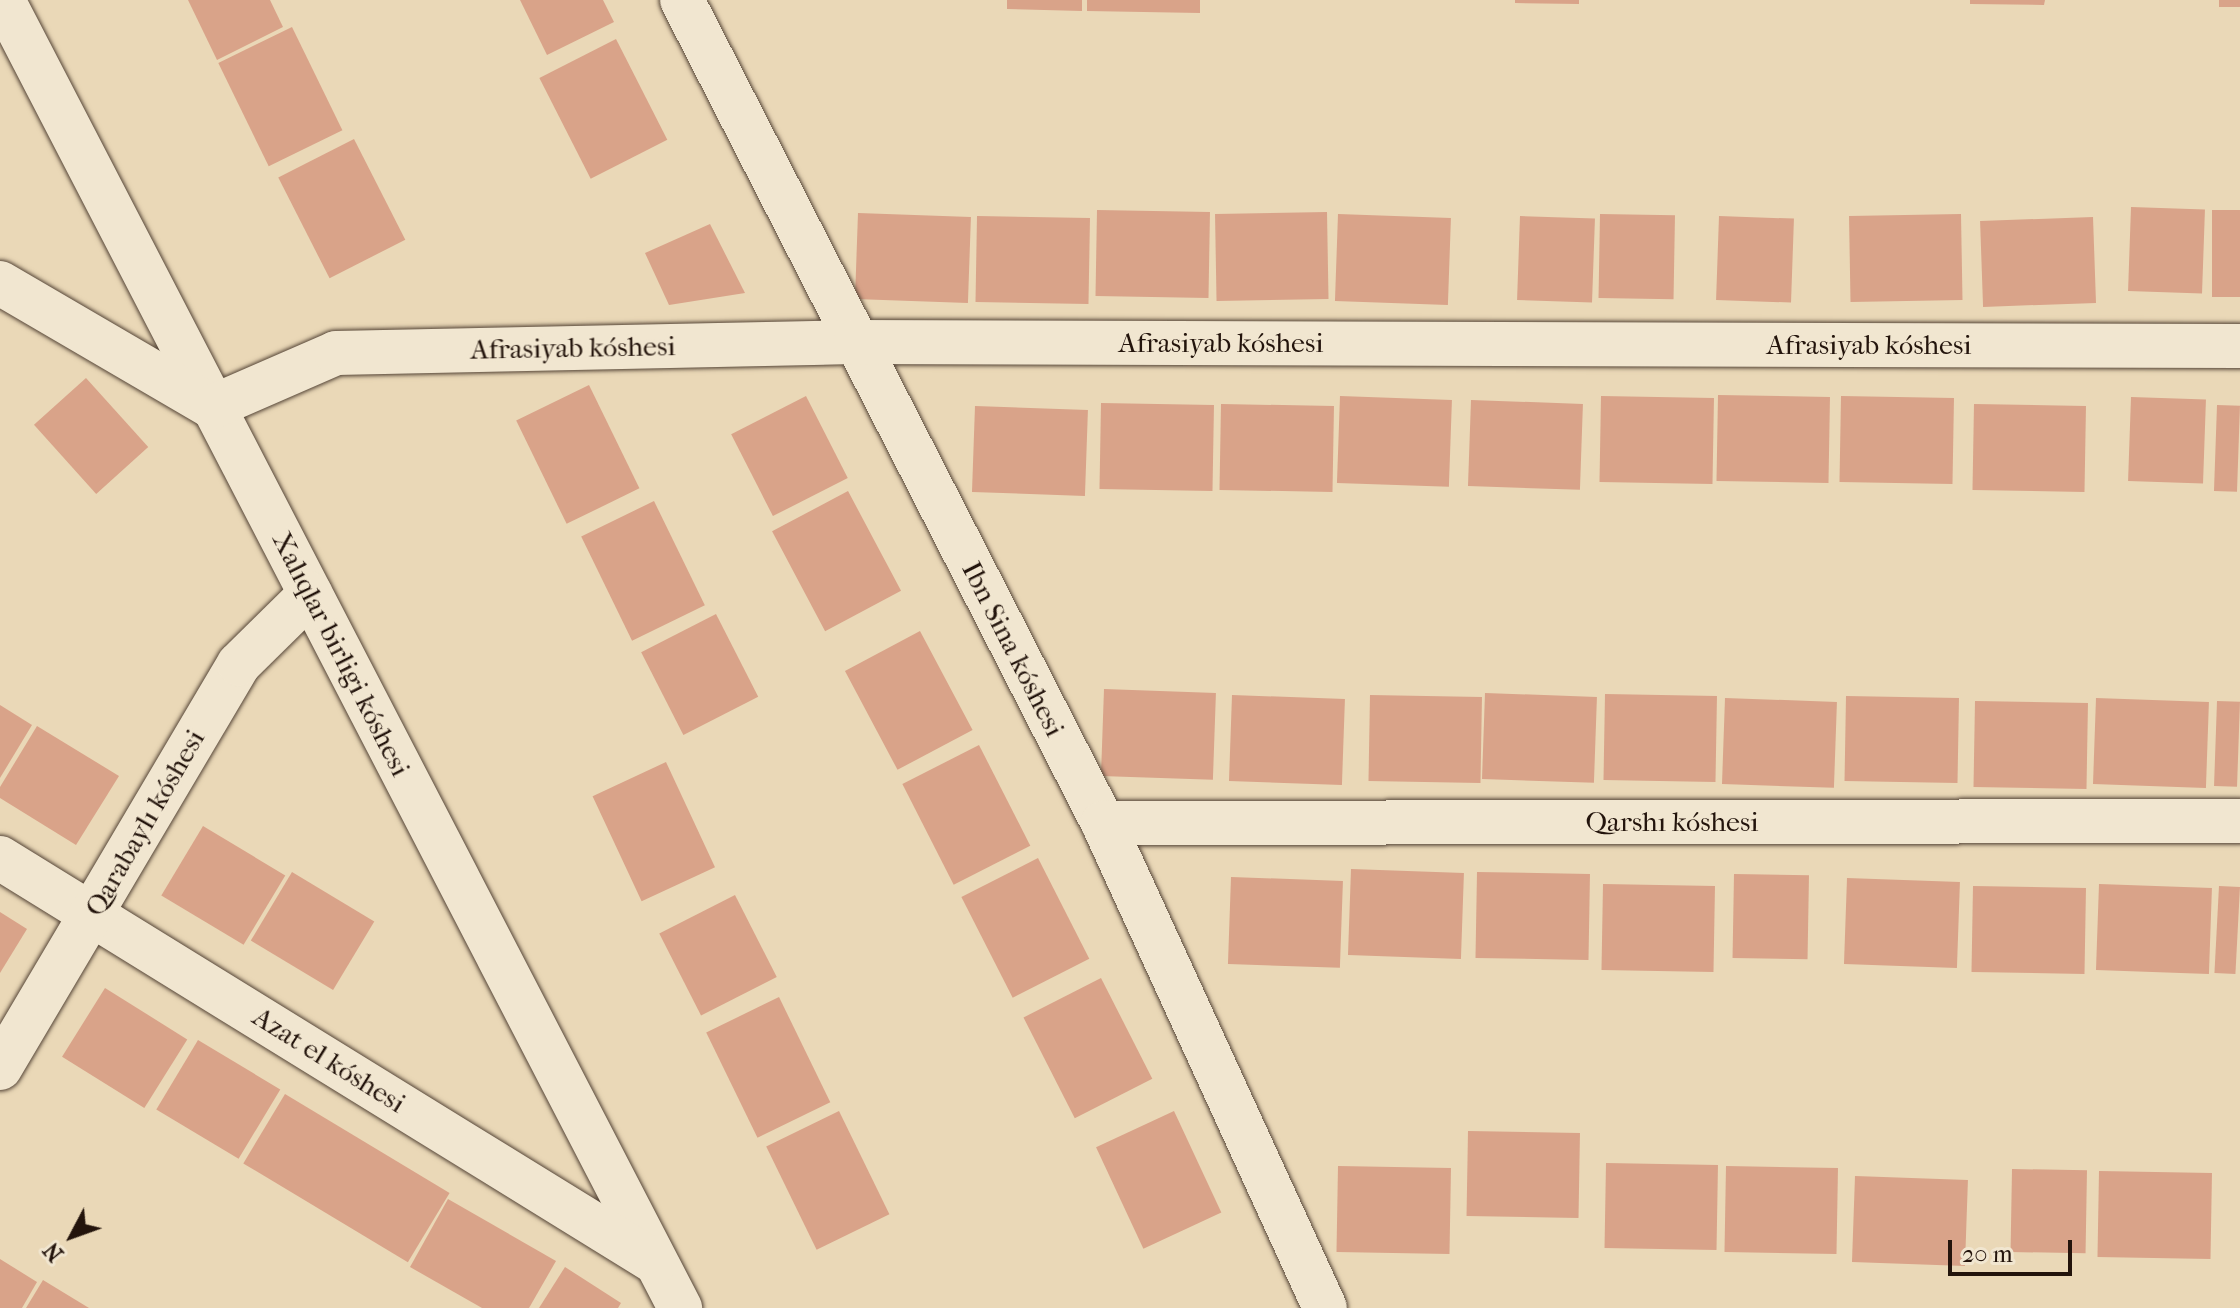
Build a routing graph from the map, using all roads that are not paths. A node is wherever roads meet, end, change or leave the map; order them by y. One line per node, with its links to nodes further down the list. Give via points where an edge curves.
1 (3, 0): 6 (street, Xalıqlar birligi kóshesi)
2 (682, 0): 4 (street, Ibn Sina kóshesi)
3 (0, 283): 6 (street)
4 (855, 342): 5 (street, Afrasiyab kóshesi); 6 (street, Afrasiyab kóshesi, via 336,353); 9 (street, Ibn Sina kóshesi)
5 (2240, 346)
6 (212, 407): 7 (street, Xalıqlar birligi kóshesi)
7 (310, 594): 11 (street, Qarabaylı kóshesi, via 239,664); 13 (street, Xalıqlar birligi kóshesi)
8 (2240, 821): 9 (street, Qarshı kóshesi)
9 (1103, 823): 15 (street, Ibn Sina kóshesi)
10 (0, 858): 11 (street, Azat el kóshesi)
11 (92, 913): 12 (street, Qarabaylı kóshesi); 13 (street, Azat el kóshesi)
12 (0, 1068)
13 (656, 1263): 14 (street, Xalıqlar birligi kóshesi)
14 (680, 1308)
15 (1325, 1308)

